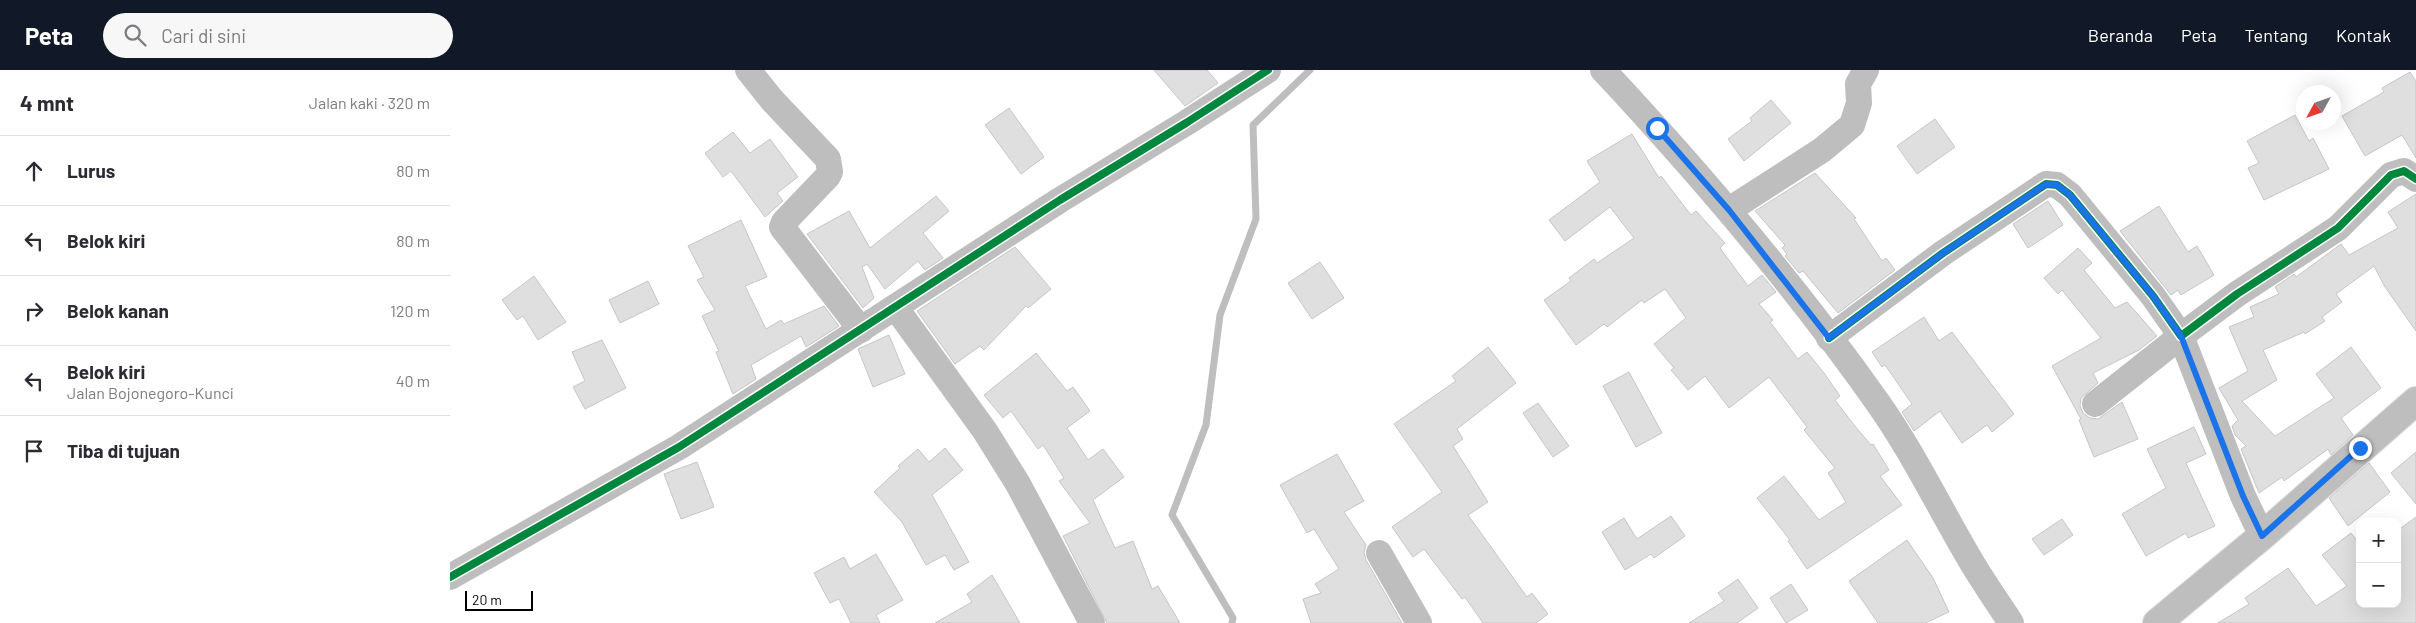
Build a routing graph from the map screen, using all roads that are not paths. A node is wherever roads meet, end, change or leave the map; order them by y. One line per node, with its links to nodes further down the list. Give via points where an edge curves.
1 (748, 70): 8 (street, via 828,159 828,176 782,227)
2 (1268, 70): 7 (street, via 1060,200)
3 (1603, 70): 6 (street)
4 (1866, 70): 6 (street, via 1858,84 1859,104 1852,125 1822,150)
5 (2416, 179): 9 (street, via 2404,172 2390,175 2338,228 2237,294)
6 (1729, 210): 10 (street)
7 (896, 308): 8 (street); 16 (street, via 985,431 1018,484)
8 (861, 330): 15 (street, via 679,447)
9 (2181, 336): 10 (street, via 2153,296 2070,195 2057,185 2046,184 1943,253); 12 (street); 13 (street, via 2243,496)
10 (1829, 338): 18 (street, via 1893,426 1968,557)
11 (2416, 401): 13 (main road)
12 (2095, 404)
13 (2262, 536): 19 (main road)
14 (1379, 553): 17 (street)
15 (450, 577)
16 (1092, 623)
17 (1420, 623)
18 (2011, 623)
19 (2157, 623)

